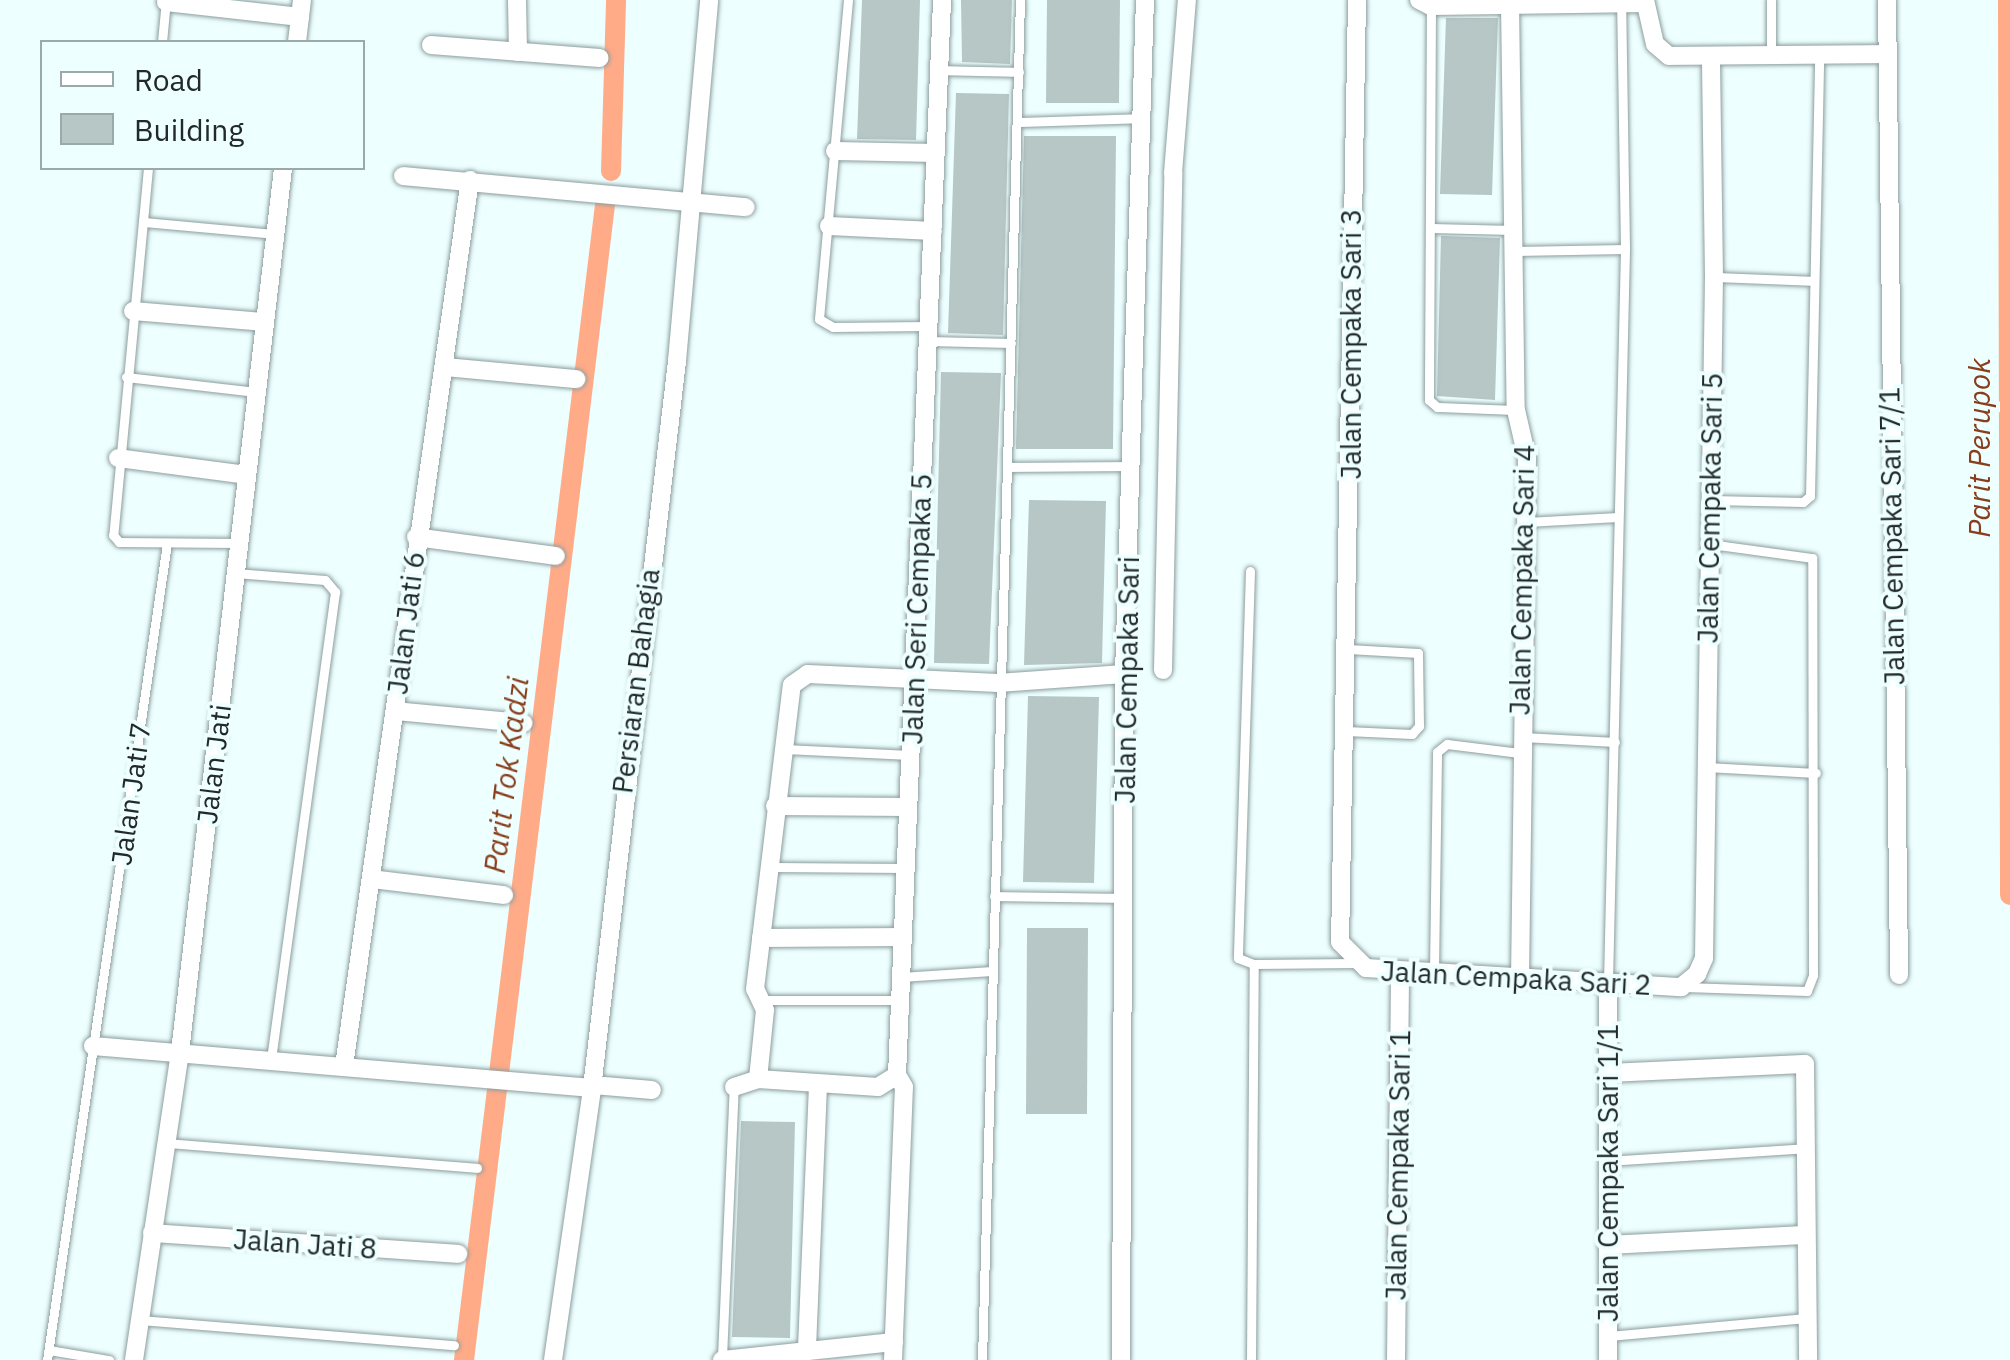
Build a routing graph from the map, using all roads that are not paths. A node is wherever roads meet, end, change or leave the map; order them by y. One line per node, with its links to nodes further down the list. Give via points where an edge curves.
1 (518, 0): 22 (street)
2 (708, 0): 38 (street, Persiaran Bahagia)
3 (848, 0): 32 (lane)
4 (942, 0): 28 (street, Jalan Seri Cempaka 5)
5 (1020, 0): 29 (lane)
6 (1145, 0): 30 (street, Jalan Cempaka Sari)
7 (1187, 0): 74 (street, via 1172,173)
8 (1357, 0): 73 (street, Jalan Cempaka Sari 3)
9 (1771, 0): 24 (lane)
10 (1887, 0): 23 (street, Jalan Cempaka Sari 7/1)
11 (166, 1): 18 (street); 19 (lane)
12 (1534, 1): 16 (street); 17 (street)
13 (1645, 2): 17 (street); 27 (street, via 1655,44 1669,56)
14 (1425, 3): 15 (street); 42 (lane)
15 (1474, 3): 16 (street)
16 (1510, 4): 44 (street, Jalan Cempaka Sari 4)
17 (1621, 5): 47 (lane)
18 (301, 9): 20 (street)
19 (162, 40)
20 (297, 40)
21 (432, 45): 22 (street)
22 (518, 52): 25 (street)
23 (1886, 54): 26 (street); 104 (street, Jalan Cempaka Sari 7/1)
24 (1771, 57): 26 (street); 27 (street)
25 (599, 58)
26 (1819, 58): 49 (lane)
27 (1711, 59): 48 (street, Jalan Cempaka Sari 5)
28 (940, 70): 29 (lane); 33 (street, Jalan Seri Cempaka 5)
29 (1018, 72): 31 (lane)
30 (1141, 118): 31 (lane); 60 (street, Jalan Cempaka Sari)
31 (1017, 122): 53 (lane)
32 (835, 151): 33 (street); 41 (lane)
33 (936, 153): 43 (street, Jalan Seri Cempaka 5)
34 (148, 170): 40 (lane)
35 (283, 170): 45 (street, Jalan Jati)
36 (403, 176): 37 (street)
37 (470, 180): 38 (street); 54 (street, Jalan Jati 6)
38 (688, 202): 39 (street); 118 (street, Persiaran Bahagia, via 677,362)
39 (746, 207)
40 (142, 222): 45 (lane); 50 (lane)
41 (828, 226): 43 (street); 52 (lane, via 824,324)
42 (1431, 228): 44 (lane); 58 (lane, via 1429,400 1436,407)
43 (933, 230): 52 (street, Jalan Seri Cempaka 5)
44 (1514, 230): 46 (street, Jalan Cempaka Sari 4)
45 (274, 234): 51 (street, Jalan Jati)
46 (1515, 250): 47 (lane); 58 (street, Jalan Cempaka Sari 4)
47 (1625, 250): 64 (lane)
48 (1714, 277): 49 (lane); 63 (street, Jalan Cempaka Sari 5)
49 (1812, 281): 63 (lane, via 1810,496 1804,502)
50 (134, 311): 51 (street); 55 (lane)
51 (264, 322): 57 (street, Jalan Jati)
52 (928, 334): 53 (lane); 76 (street, Jalan Seri Cempaka 5)
53 (1011, 343): 61 (lane)
54 (446, 367): 56 (street); 66 (street, Jalan Jati 6)
55 (126, 377): 57 (lane); 59 (lane)
56 (576, 380)
57 (256, 392): 62 (street, Jalan Jati)
58 (1516, 410): 65 (street, Jalan Cempaka Sari 4, via 1526,429)
59 (118, 458): 62 (street); 67 (lane, via 113,535 119,542)
60 (1133, 466): 61 (lane); 75 (street, Jalan Cempaka Sari)
61 (1007, 467): 77 (lane)
62 (247, 475): 68 (street, Jalan Jati)
63 (1711, 500): 69 (street, Jalan Cempaka Sari 5)
64 (1618, 518): 65 (lane); 82 (lane)
65 (1524, 522): 83 (street, Jalan Cempaka Sari 4)
66 (416, 537): 70 (street); 79 (street, Jalan Jati 6)
67 (167, 542): 68 (lane); 111 (lane, Jalan Jati 7)
68 (238, 543): 72 (street, Jalan Jati)
69 (1710, 544): 86 (street, Jalan Cempaka Sari 5); 87 (lane, via 1812,558)
70 (556, 556)
71 (1250, 571): 100 (lane, via 1238,958)
72 (235, 573): 112 (street, Jalan Jati); 113 (lane, via 325,580 335,592)
73 (1348, 650): 78 (street, Jalan Cempaka Sari 3); 81 (lane, via 1418,654 1420,726 1412,734)
74 (1163, 670)
75 (1124, 674): 77 (street); 95 (street, Jalan Cempaka Sari)
76 (914, 681): 77 (street); 84 (street, via 808,674 787,698); 85 (street, Jalan Seri Cempaka 5)
77 (998, 683): 94 (lane)
78 (1347, 688): 81 (street, Jalan Cempaka Sari 2)
79 (394, 711): 80 (street); 92 (street, Jalan Jati 6)
80 (523, 723)
81 (1346, 731): 99 (street, Jalan Cempaka Sari 2, via 1340,942)
82 (1615, 742): 83 (lane); 107 (lane)
83 (1519, 745): 103 (lane, via 1447,744 1436,752); 106 (street, Jalan Cempaka Sari 4)
84 (782, 749): 85 (lane); 88 (street)
85 (911, 755): 89 (street, Jalan Seri Cempaka 5)
86 (1706, 768): 87 (lane); 98 (street, Jalan Cempaka Sari 5)
87 (1816, 773): 108 (lane, via 1814,974 1806,991)
88 (775, 806): 89 (street); 90 (street)
89 (908, 807): 91 (street, Jalan Seri Cempaka 5)
90 (768, 867): 91 (lane); 97 (street)
91 (906, 868): 96 (street, Jalan Seri Cempaka 5)
92 (371, 879): 93 (street); 114 (street, Jalan Jati 6)
93 (504, 895)
94 (994, 896): 95 (lane); 101 (lane)
95 (1123, 898): 142 (street, Jalan Cempaka Sari)
96 (903, 937): 97 (street); 105 (street, Jalan Seri Cempaka 5)
97 (761, 938): 109 (street)
98 (1704, 958): 108 (street, Jalan Cempaka Sari 2)
99 (1357, 962): 100 (lane); 102 (street, Jalan Cempaka Sari 2)
100 (1254, 964): 143 (lane)
101 (992, 971): 105 (lane); 141 (lane)
102 (1400, 971): 103 (street, Jalan Cempaka Sari 2); 144 (street, Jalan Cempaka Sari 1)
103 (1434, 971): 106 (street, Jalan Cempaka Sari 2)
104 (1899, 975)
105 (901, 977): 110 (street, Jalan Seri Cempaka 5)
106 (1520, 978): 107 (street, Jalan Cempaka Sari 2)
107 (1608, 986): 108 (street, Jalan Cempaka Sari 2); 115 (street, Jalan Cempaka Sari 1/1)
108 (1681, 987)
109 (760, 1000): 110 (lane); 117 (street, via 765,1010)
110 (900, 1000): 116 (street, Jalan Seri Cempaka 5)
111 (93, 1046): 112 (street); 136 (lane, Jalan Jati 7)
112 (180, 1052): 113 (street); 122 (street, Jalan Jati)
113 (271, 1060): 114 (street)
114 (344, 1066): 118 (street)
115 (1607, 1073): 123 (street, via 1805,1064); 124 (street, Jalan Cempaka Sari 1/1)
116 (897, 1075): 120 (street, via 878,1087); 135 (street, Jalan Seri Cempaka 5, via 904,1087)
117 (758, 1079): 119 (street); 120 (street)
118 (592, 1086): 121 (street); 140 (street, Persiaran Bahagia)
119 (734, 1087): 137 (lane)
120 (818, 1088): 134 (street)
121 (652, 1090)
122 (164, 1142): 125 (lane); 126 (street, Jalan Jati)
123 (1809, 1148): 124 (lane); 127 (street)
124 (1607, 1161): 128 (street, Jalan Cempaka Sari 1/1)
125 (477, 1168)
126 (152, 1233): 129 (street, Jalan Jati 8); 131 (street, Jalan Jati)
127 (1805, 1235): 128 (street); 130 (street)
128 (1607, 1244): 132 (street, Jalan Cempaka Sari 1/1)
129 (458, 1254)
130 (1807, 1318): 132 (lane); 146 (street)
131 (140, 1320): 133 (lane); 139 (street, Jalan Jati)
132 (1608, 1336): 145 (street, Jalan Cempaka Sari 1/1)
133 (454, 1345)
134 (808, 1348): 135 (street); 137 (street)
135 (894, 1351)
136 (48, 1355): 138 (lane)
137 (722, 1358)
138 (109, 1360)
139 (134, 1360)
140 (552, 1360)
141 (982, 1360)
142 (1121, 1360)
143 (1250, 1360)
144 (1396, 1360)
145 (1608, 1360)
146 (1808, 1360)

